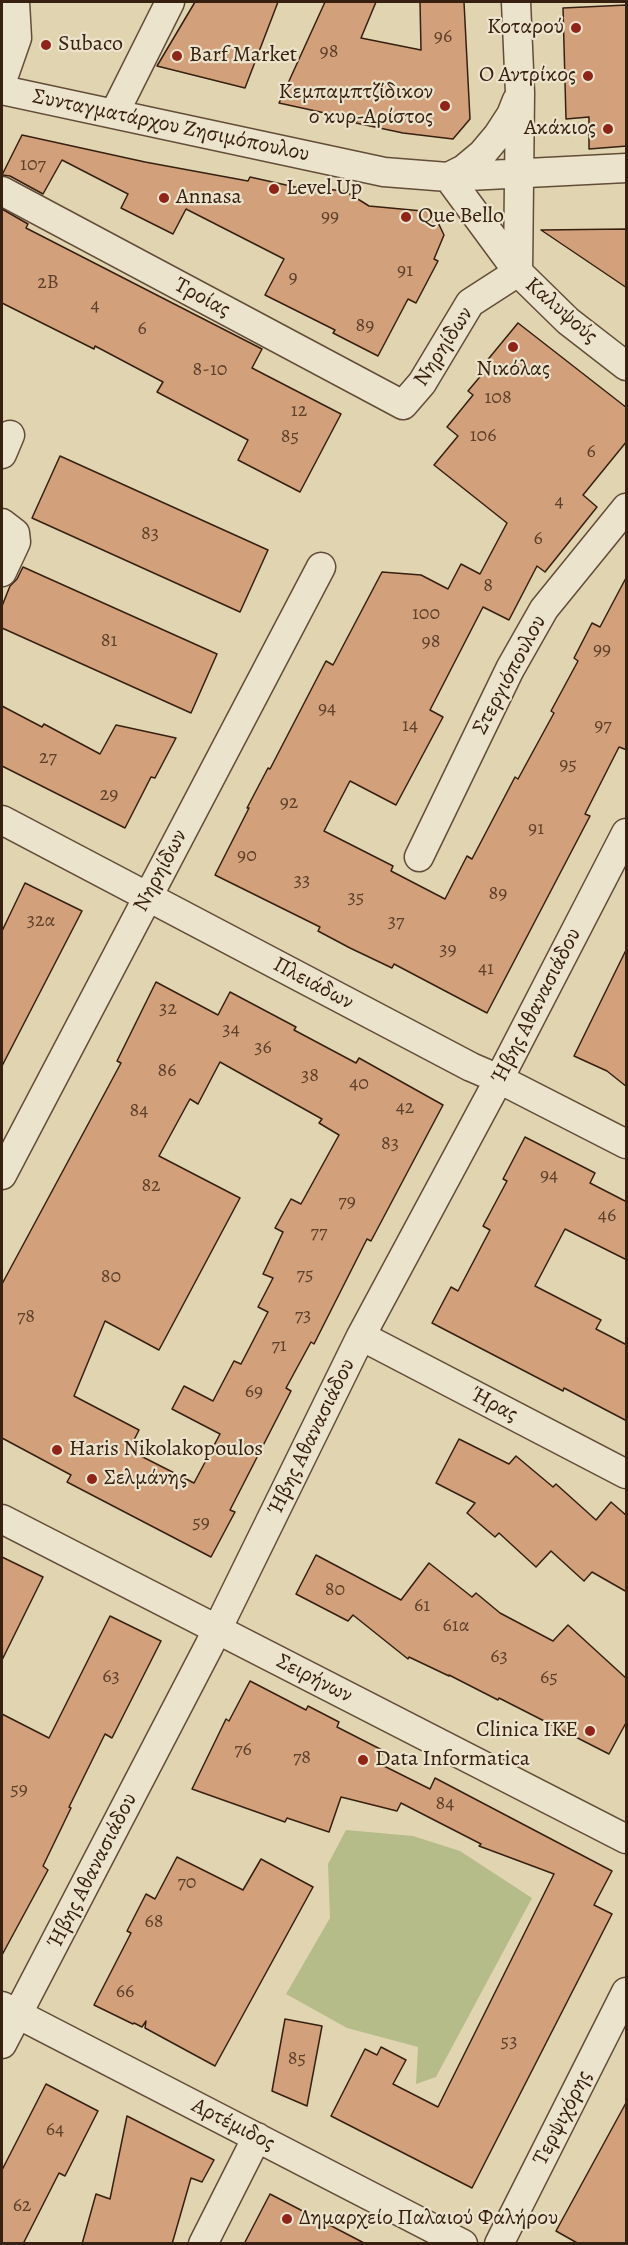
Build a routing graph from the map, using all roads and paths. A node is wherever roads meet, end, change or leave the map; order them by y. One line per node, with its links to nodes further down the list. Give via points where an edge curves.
1 (15, 2): 4 (street, via 17,38)
2 (170, 2): 7 (street)
3 (516, 2): 6 (street, Καλυψούς)
4 (2, 81)
5 (2, 90): 7 (street, Συνταγματάρχου Ζησιμόπουλου)
6 (520, 93): 9 (street, Καλυψούς); 10 (street, via 493,142 464,169)
7 (114, 114): 10 (street, Συνταγματάρχου Ζησιμόπουλου, via 353,166)
8 (627, 168): 9 (street, Συνταγματάρχου Ζησιμόπουλου)
9 (519, 174): 10 (street, Συνταγματάρχου Ζησιμόπουλου); 12 (street, Καλυψούς)
10 (448, 177): 12 (street)
11 (2, 191): 14 (street, Τροίας)
12 (518, 272): 13 (street, Καλυψούς, via 568,321); 14 (street, Νηρηίδων, via 470,303 422,382)
13 (627, 366)
14 (403, 405)
15 (627, 508): 21 (street, Στεργιόπουλου, via 544,609 510,669)
16 (2, 523): 18 (street, via 15,533 16,542)
17 (321, 567): 22 (street, Νηρηίδων)
18 (2, 572)
19 (2, 820): 22 (street, Πλειάδων)
20 (627, 833): 23 (street, Ήβης Αθανασιάδου)
21 (418, 857)
22 (147, 897): 23 (street, Πλειάδων); 25 (street, Νηρηίδων)
23 (499, 1079): 24 (street, Πλειάδων); 26 (street, Ήβης Αθανασιάδου)
24 (627, 1144)
25 (2, 1175)
26 (361, 1336): 27 (street, Ήρας); 29 (street, Ήβης Αθανασιάδου)
27 (627, 1474)
28 (2, 1519): 29 (street, Σειρήνων)
29 (217, 1630): 30 (street, Σειρήνων); 32 (street, Ήβης Αθανασιάδου)
30 (627, 1839)
31 (627, 1992): 37 (street, Τερψιχόρης)
32 (9, 2010): 33 (street, Ήβης Αθανασιάδου); 34 (street, Αρτέμιδος)
33 (2, 2044)
34 (257, 2137): 35 (street); 36 (street, Αρτέμιδος)
35 (202, 2244)
36 (463, 2244)
37 (499, 2244)

